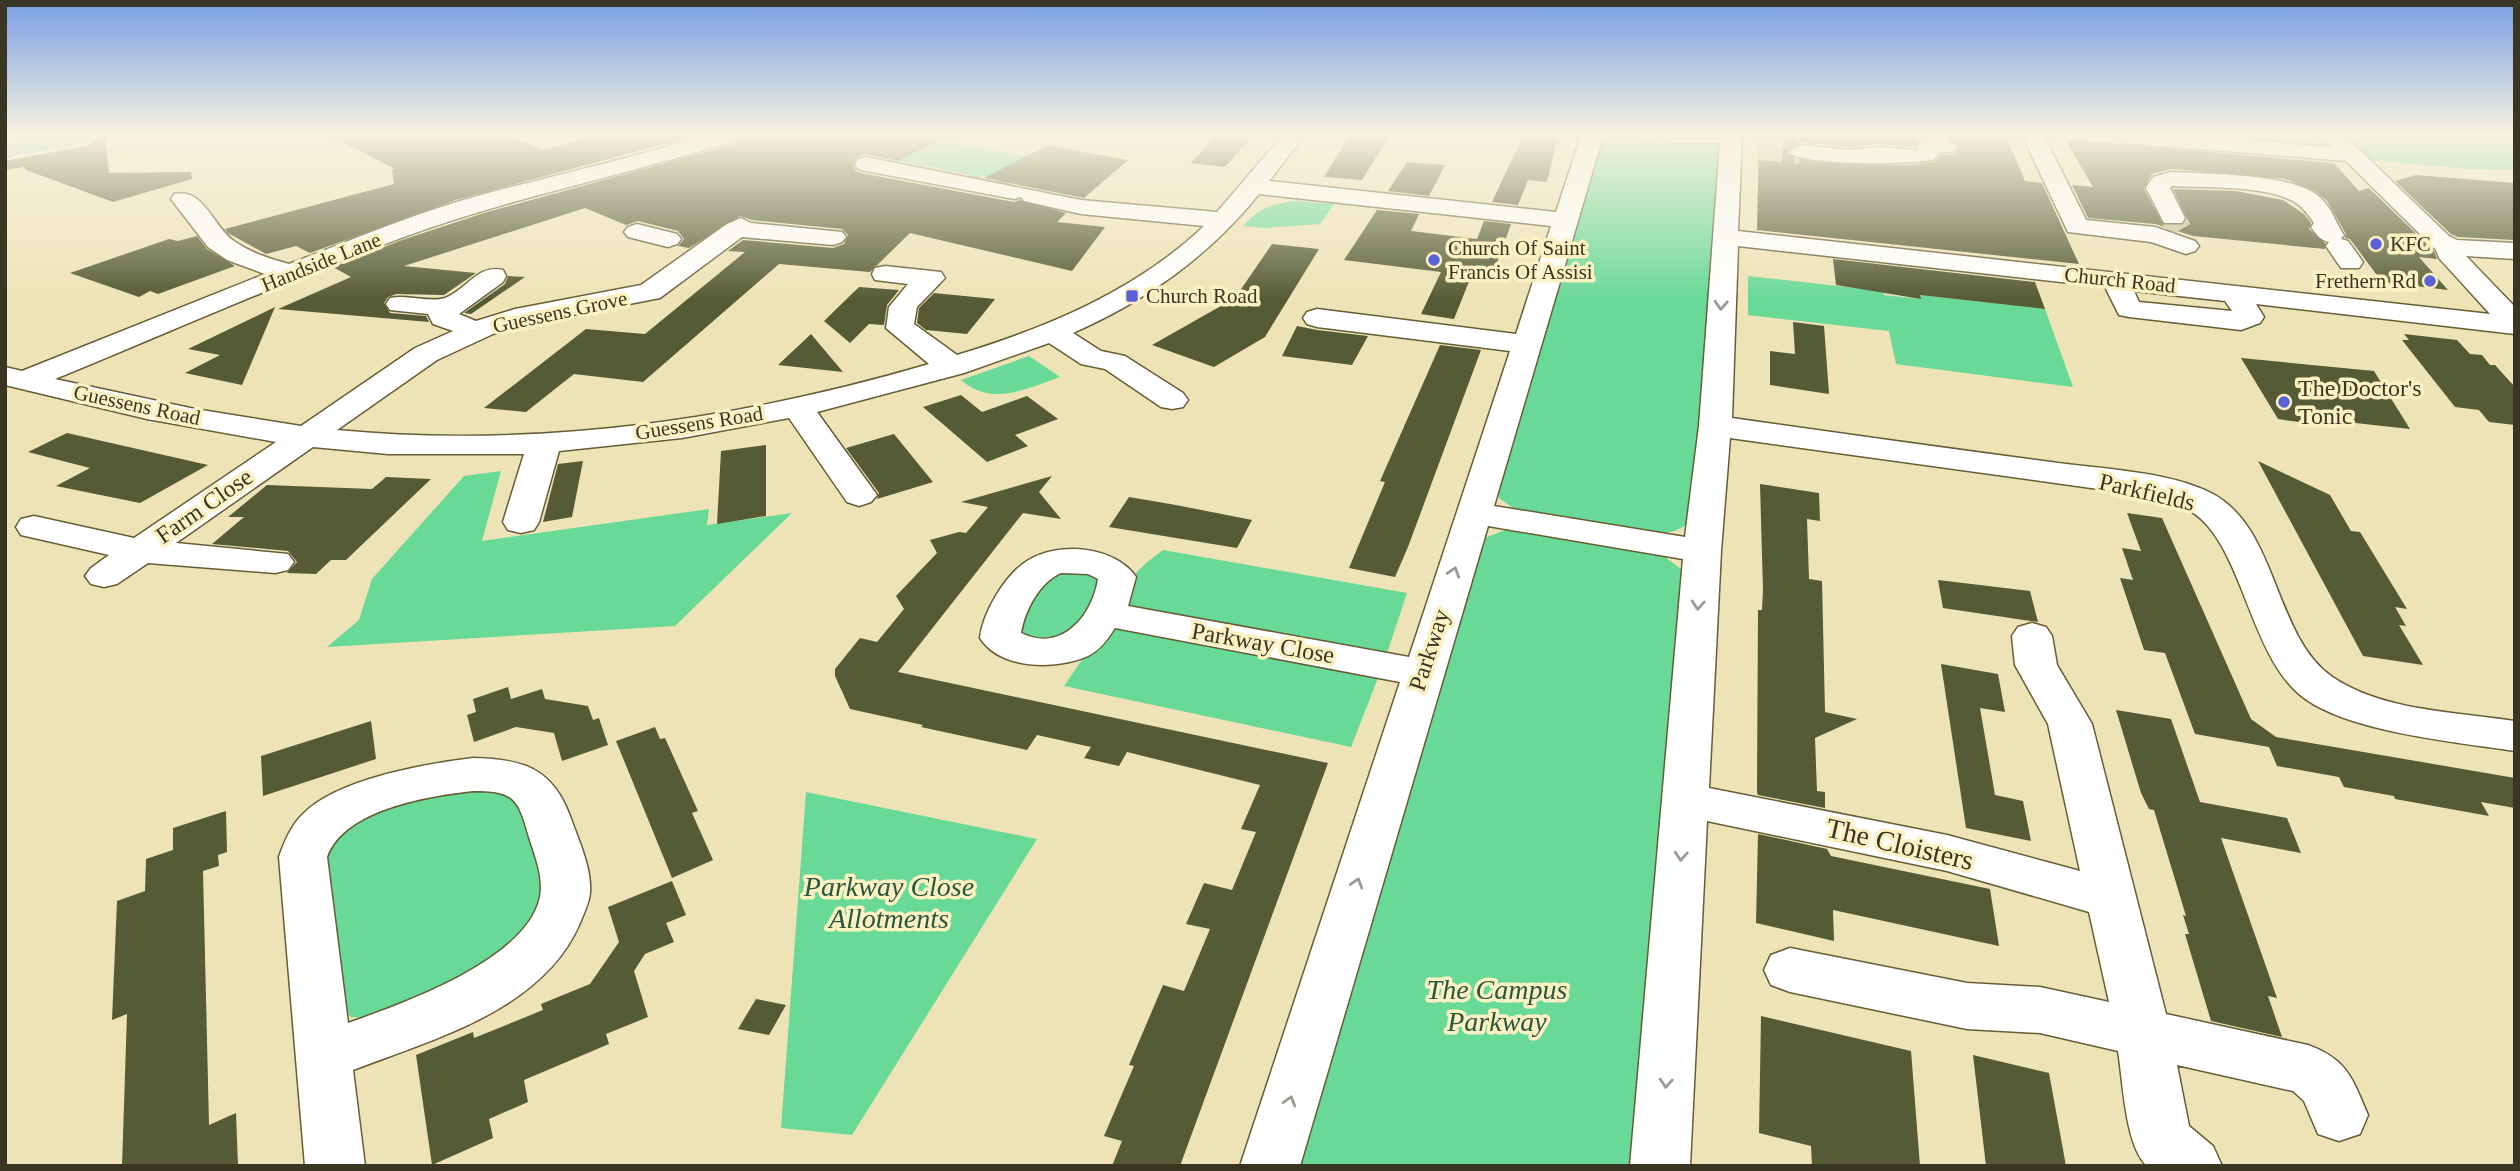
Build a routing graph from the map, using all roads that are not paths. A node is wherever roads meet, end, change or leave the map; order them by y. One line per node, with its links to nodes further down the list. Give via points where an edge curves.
1 (529, 191): 25 (street, Handside Lane, via 391,233)
2 (1001, 191): 13 (street)
3 (1248, 191): 13 (street, Guessens Road)
4 (1294, 191): 12 (street)
5 (1573, 191): 14 (street, Parkway)
6 (1730, 191): 21 (street)
7 (2059, 191): 16 (street)
8 (2159, 191): 17 (street)
9 (2284, 191): 23 (street, via 2311,203)
10 (2387, 191): 22 (street)
11 (183, 199): 25 (street, via 192,204 203,226 222,244)
12 (1453, 208): 14 (street); 15 (street, via 1447,226 1437,229)
13 (1223, 220): 39 (street, Guessens Road, via 1184,257 1146,283)
14 (1564, 220): 40 (street, Parkway)
15 (1360, 221)
16 (2077, 228): 17 (street, via 2155,235); 27 (street)
17 (2179, 231): 30 (street)
18 (637, 232): 19 (street, via 676,239)
19 (732, 233): 20 (street); 38 (street, Guessens Grove, via 650,292 515,318)
20 (833, 237)
21 (1725, 237): 27 (street, Church Road, via 1996,261 2057,278); 45 (street, one-way to 45)
22 (2451, 247): 24 (street); 36 (street, via 2448,252)
23 (2340, 248)
24 (2515, 251)
25 (291, 273): 42 (street, Handside Lane)
26 (884, 274): 41 (street, via 931,278 902,309 898,322)
27 (2105, 275): 30 (street, Church Road); 30 (street, via 2129,309 2241,321 2250,317)
28 (493, 276): 33 (street)
29 (2368, 285): 34 (street)
30 (2222, 291): 31 (street, Church Road)
31 (2290, 299): 34 (street, Church Road); 37 (street)
32 (400, 304): 33 (street)
33 (450, 307): 38 (street, via 440,317)
34 (2386, 309): 36 (street, Church Road)
35 (1317, 318): 40 (street)
36 (2515, 324)
37 (2310, 327)
38 (471, 332): 46 (street, Guessens Grove, via 426,354)
39 (1051, 332): 41 (street, Guessens Road); 43 (street, via 1092,358 1114,362)
40 (1526, 344): 49 (street, Parkway)
41 (953, 367): 44 (street, Guessens Road)
42 (12, 382): 46 (street, Guessens Road)
43 (1172, 400)
44 (797, 407): 47 (street, Guessens Road, via 680,427); 48 (street)
45 (1714, 426): 53 (street); 59 (street, Parkfields, via 2185,495 2208,506 2236,542 2277,634 2314,684 2347,702)
46 (304, 437): 47 (street, Guessens Road, via 437,445); 52 (street, Farm Close)
47 (545, 441): 50 (street)
48 (859, 495)
49 (1473, 513): 53 (street); 58 (street, Parkway, one-way to 49)
50 (521, 522)
51 (34, 527): 52 (street)
52 (140, 551): 54 (street); 55 (street, Farm Close)
53 (1702, 551): 60 (street, one-way to 60)
54 (275, 562)
55 (104, 576)
56 (1104, 614): 58 (street, Parkway Close)
57 (2032, 636): 61 (street, via 2036,665 2070,724)
58 (1422, 673): 67 (street, Parkway, one-way to 58)
59 (2515, 736)
60 (1685, 800): 61 (street, The Cloisters, via 1947,853); 68 (street, one-way to 68)
61 (2112, 899): 63 (street)
62 (1790, 970): 63 (street, via 1967,1006 2040,1010)
63 (2143, 1033): 65 (street, via 2308,1070 2326,1083); 69 (street, via 2162,1141)
64 (323, 1057): 64 (street, via 303,857 310,836 343,810 432,779 471,772 499,774 537,793 565,876 565,899 555,925 539,947 467,999); 66 (street)
65 (2339, 1115)
66 (335, 1166)
67 (1270, 1166)
68 (1660, 1166)
69 (2192, 1166)

